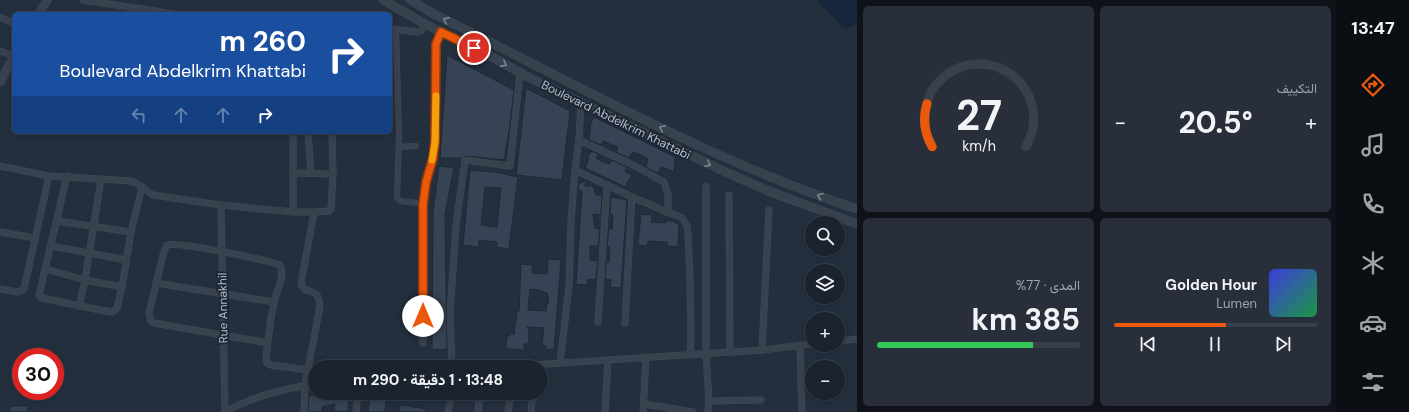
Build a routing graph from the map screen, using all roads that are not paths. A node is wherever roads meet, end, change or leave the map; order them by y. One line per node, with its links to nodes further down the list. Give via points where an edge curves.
1 (47, 0): 5 (street)
2 (83, 0): 6 (street)
3 (383, 0): 9 (street, Boulevard Abdelkrim Khattabi)
4 (410, 0): 19 (street, Boulevard Abdelkrim Khattabi, one-way to 4)
5 (40, 12)
6 (162, 12)
7 (0, 17): 8 (street)
8 (12, 22)
9 (425, 24): 10 (street, via 418,32); 11 (street, Boulevard Abdelkrim Khattabi)
10 (393, 30): 25 (street)
11 (441, 32): 15 (street, Boulevard Abdelkrim Khattabi, one-way to 15); 69 (street, via 436,44 435,142 423,205)
12 (0, 51): 13 (street)
13 (12, 55)
14 (12, 60): 16 (street)
15 (520, 72): 17 (street, Boulevard Abdelkrim Khattabi); 79 (street, via 510,166 465,160 456,226 450,314)
16 (1, 79)
17 (581, 102): 18 (street, Boulevard Abdelkrim Khattabi); 23 (street)
18 (613, 118): 19 (street, via 639,127 643,122); 47 (street, Boulevard Abdelkrim Khattabi, one-way to 47, via 771,192)
19 (640, 118): 42 (street, Boulevard Abdelkrim Khattabi, one-way to 19, via 788,184)
20 (293, 134): 28 (street)
21 (308, 134): 29 (street)
22 (332, 134): 30 (street)
23 (579, 140): 27 (street); 45 (street, via 664,182 668,194)
24 (416, 146): 25 (street)
25 (398, 147): 39 (street, via 397,197 400,201)
26 (0, 166): 31 (street)
27 (575, 170): 34 (street); 81 (street, via 569,287)
28 (294, 173): 29 (street); 43 (street)
29 (311, 173): 30 (street)
30 (333, 174): 44 (street, via 331,210)
31 (49, 176): 32 (street); 51 (street)
32 (67, 176): 33 (street); 46 (street)
33 (101, 179): 36 (street, via 131,181); 48 (street)
34 (607, 185): 38 (street); 64 (street)
35 (706, 186): 75 (street)
36 (142, 187): 40 (street, via 153,195); 50 (street)
37 (729, 195): 74 (street)
38 (632, 198): 45 (street); 65 (street)
39 (417, 203)
40 (221, 205): 43 (street); 54 (street, Rue Annakhil)
41 (769, 210): 73 (street)
42 (857, 210)
43 (293, 212): 44 (street)
44 (314, 212): 78 (street, via 301,284 304,289 317,295 320,306)
45 (668, 213): 76 (street, via 682,218 687,226)
46 (57, 221): 48 (street); 52 (street)
47 (857, 224)
48 (93, 226): 50 (street); 53 (street)
49 (0, 232): 51 (street)
50 (131, 232): 55 (street)
51 (35, 238): 60 (street, via 24,288 18,292)
52 (51, 246): 53 (street); 56 (street)
53 (89, 252): 55 (street); 57 (street)
54 (222, 252): 58 (street, via 168,244); 61 (street, Rue Annakhil); 62 (street, via 280,265 281,281)
55 (126, 260): 59 (street)
56 (45, 269): 57 (street); 63 (street, via 39,296)
57 (85, 280): 59 (street); 63 (street)
58 (156, 283): 61 (street); 66 (street, via 149,313 151,321)
59 (122, 287): 63 (street, via 114,311)
60 (0, 289)
61 (223, 293): 62 (street); 66 (street, Rue Annakhil)
62 (274, 302): 70 (street)
63 (79, 306)
64 (598, 322)
65 (625, 323)
66 (224, 335): 70 (street); 95 (street, Rue Annakhil)
67 (857, 339): 68 (street)
68 (845, 340)
69 (423, 342)
70 (268, 343): 83 (street, via 268,364)
71 (805, 345): 72 (street)
72 (800, 346): 73 (street); 106 (street)
73 (762, 350): 74 (street)
74 (730, 352): 75 (street)
75 (706, 354): 76 (street); 93 (street)
76 (690, 355): 77 (street)
77 (646, 358): 80 (street); 94 (street)
78 (311, 360)
79 (452, 360)
80 (608, 360): 81 (street); 102 (street)
81 (560, 363): 82 (street)
82 (548, 364)
83 (308, 370)
84 (308, 374): 85 (street)
85 (305, 385): 86 (street); 95 (street, via 256,397); 96 (street)
86 (308, 385)
87 (357, 400): 97 (street)
88 (451, 400): 98 (street)
89 (479, 400): 99 (street)
90 (510, 400): 100 (street)
91 (532, 400): 101 (street)
92 (760, 400): 93 (street)
93 (709, 402): 105 (street)
94 (644, 404): 103 (street); 104 (street)
95 (225, 412)
96 (304, 412)
97 (356, 412)
98 (448, 412)
99 (478, 412)
100 (508, 412)
101 (531, 412)
102 (604, 412)
103 (643, 412)
104 (692, 412)
105 (708, 412)
106 (802, 412)

